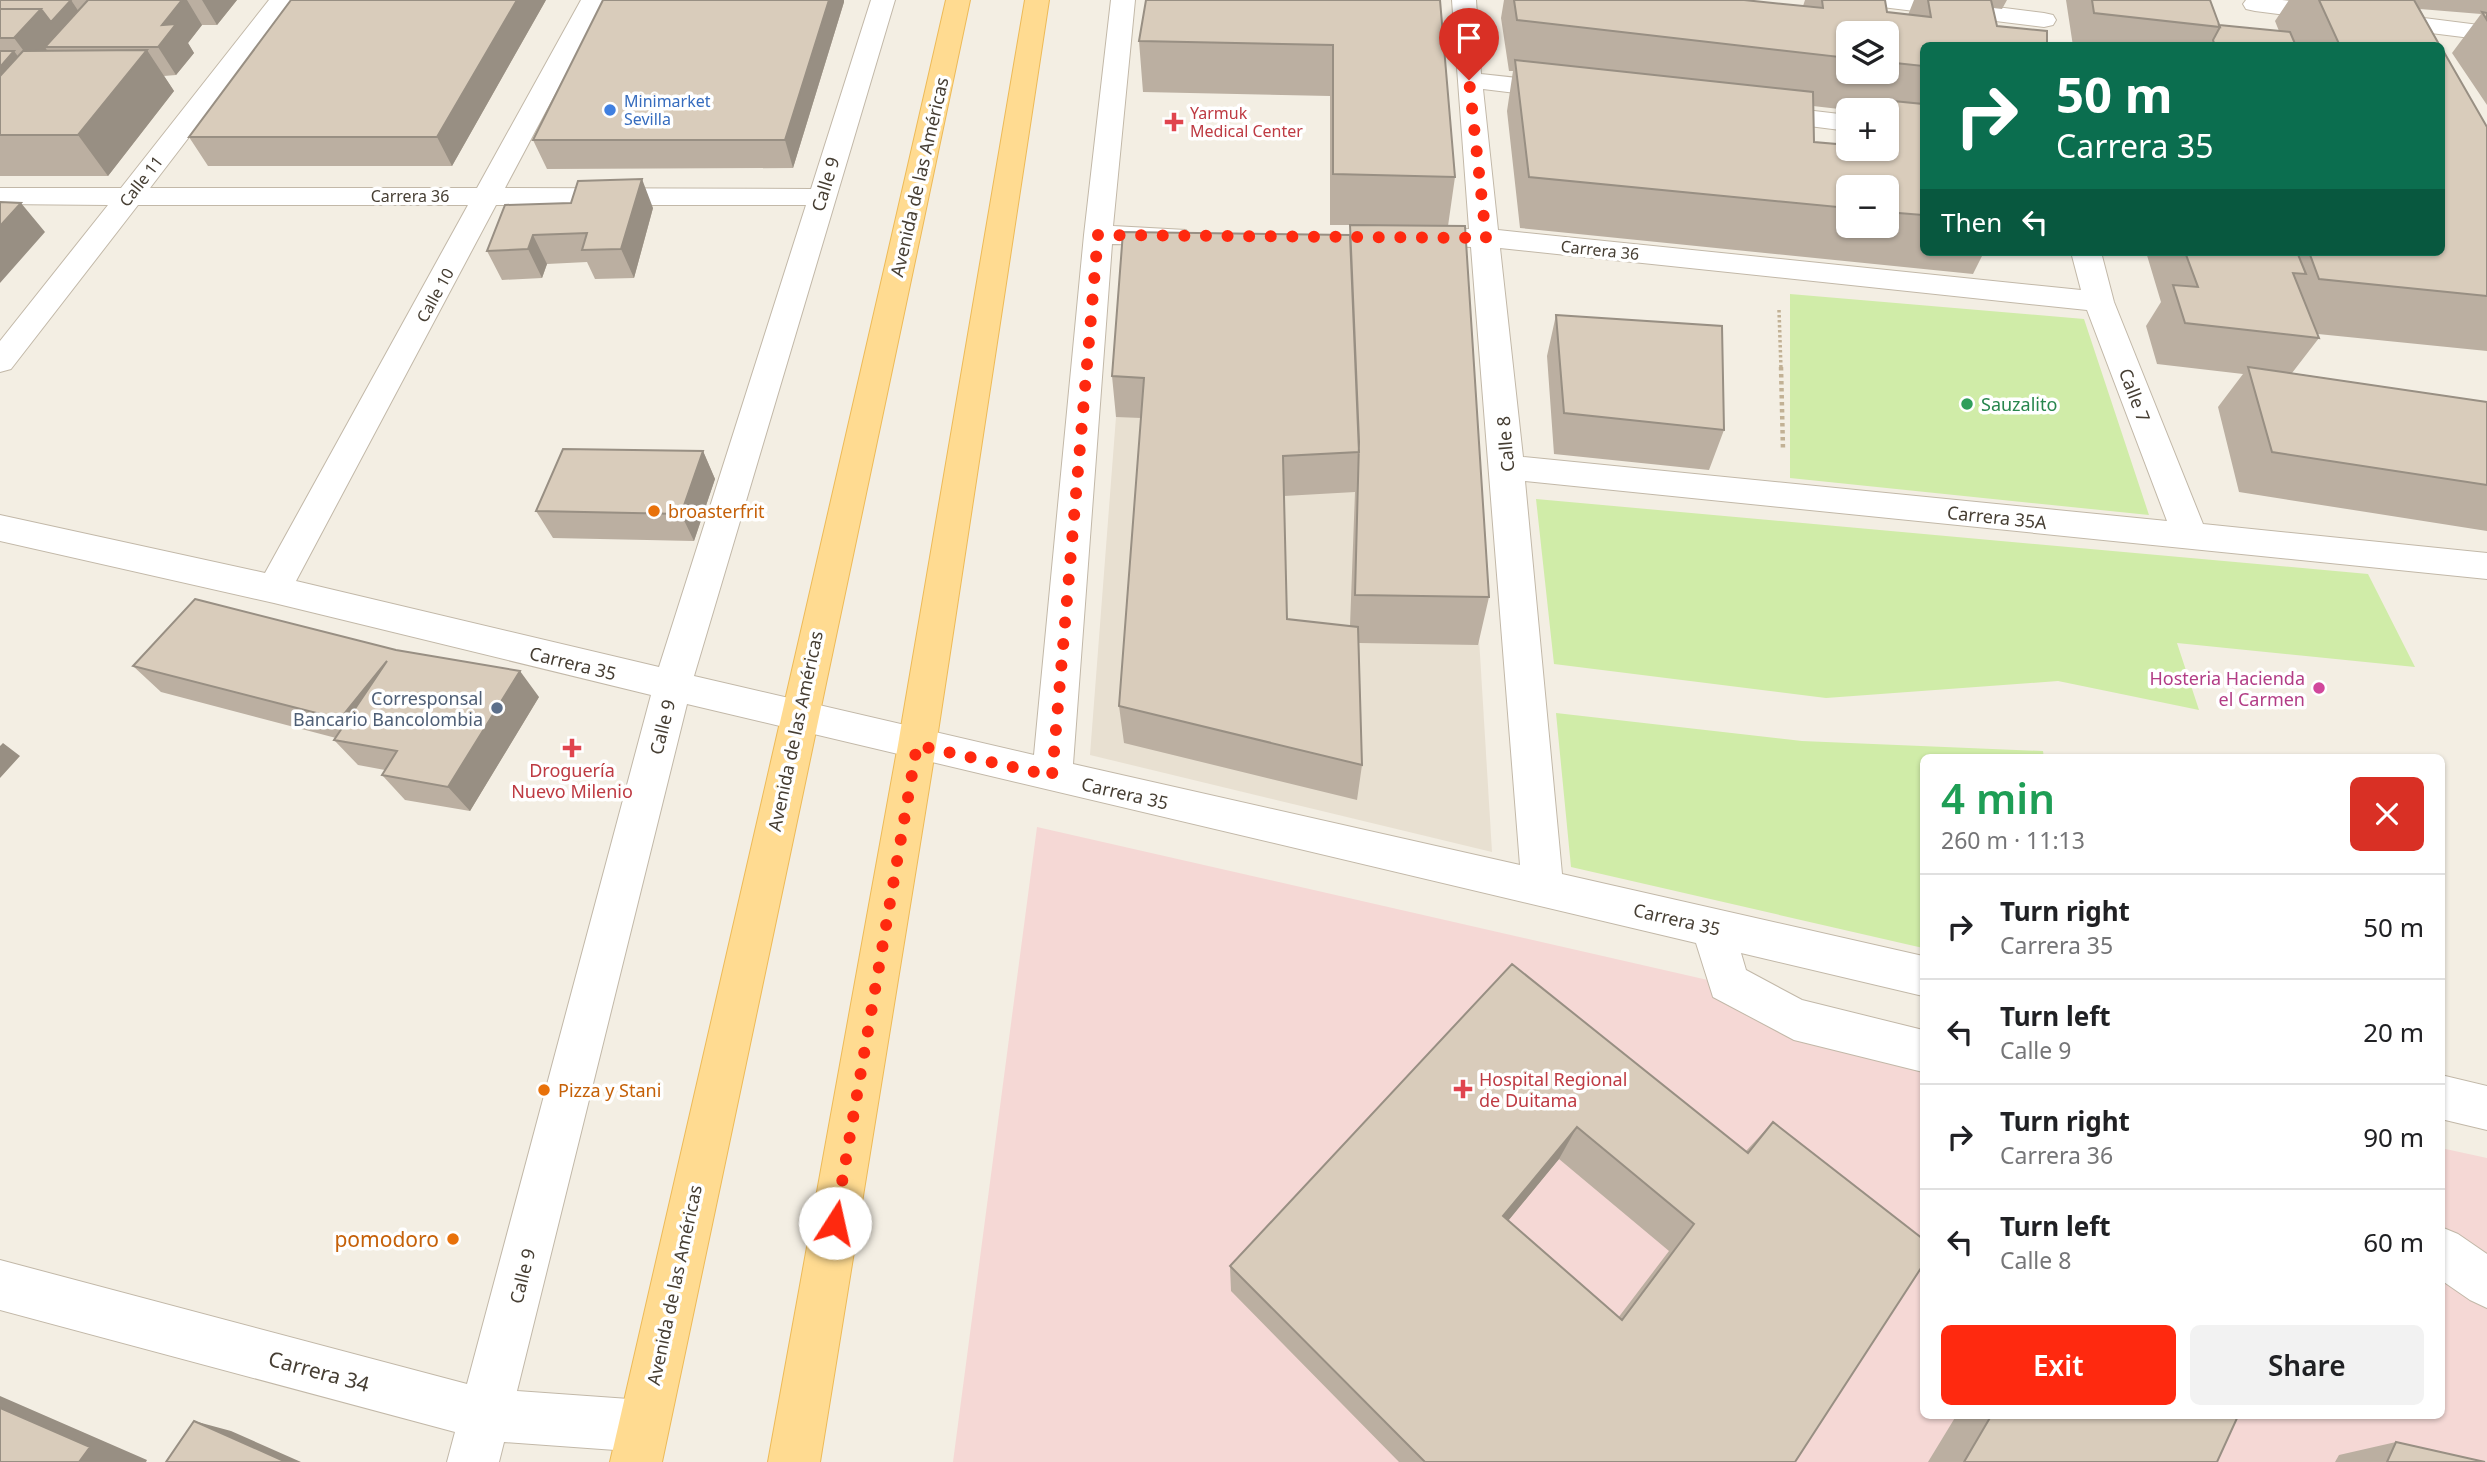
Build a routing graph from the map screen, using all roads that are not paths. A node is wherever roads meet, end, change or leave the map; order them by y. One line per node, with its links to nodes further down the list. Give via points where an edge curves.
1 (282, 0): 19 (street, Calle 11)
2 (593, 0): 21 (street, Calle 10)
3 (883, 0): 22 (street, Calle 9)
4 (958, 0): 36 (main road, Avenida de las Américas)
5 (1037, 0): 37 (main road)
6 (1123, 0): 23 (street)
7 (1464, 0): 15 (street, Calle 8)
8 (1882, 0): 9 (street)
9 (2044, 10): 13 (street)
10 (2260, 14): 11 (street)
11 (2384, 19): 12 (street); 14 (street)
12 (2487, 33)
13 (2047, 42)
14 (2397, 42)
15 (1469, 80): 16 (street); 26 (street, Calle 8)
16 (1591, 94)
17 (1740, 110): 18 (street)
18 (1836, 122)
19 (130, 195): 20 (street, Carrera 36); 21 (street, Carrera 36); 29 (street, Calle 11)
20 (0, 196)
21 (490, 196): 22 (street, Carrera 36); 34 (street, Calle 10)
22 (821, 197): 35 (street, Calle 9)
23 (1098, 235): 24 (street); 38 (street)
24 (1209, 236)
25 (1389, 237): 26 (street, Carrera 36)
26 (1486, 238): 28 (street, Carrera 36); 30 (street, Calle 8)
27 (2087, 256): 28 (street, Calle 7)
28 (2099, 302): 32 (street, Calle 7)
29 (0, 362)
30 (1507, 467): 32 (street, Carrera 35A); 39 (street, Calle 8)
31 (0, 528): 34 (street, Carrera 35)
32 (2190, 536): 33 (street, Carrera 35A)
33 (2487, 566)
34 (274, 589): 35 (street, Carrera 35)
35 (672, 687): 36 (street, Carrera 35); 48 (street, Calle 9)
36 (798, 716): 37 (street, Carrera 35); 49 (main road, Avenida de las Américas)
37 (917, 745): 38 (street, Carrera 35); 51 (main road)
38 (1052, 776): 39 (street, Carrera 35)
39 (1542, 888): 40 (street, Carrera 35)
40 (1713, 928): 41 (street, Carrera 35); 42 (street, via 1728,983 1794,1019)
41 (1920, 975)
42 (1920, 1050)
43 (2445, 1098): 44 (street)
44 (2487, 1108)
45 (2445, 1254): 46 (street)
46 (2487, 1283)
47 (0, 1285): 48 (street, Carrera 34)
48 (486, 1415): 49 (street, Carrera 34); 50 (street, Calle 9)
49 (639, 1444)
50 (473, 1462)
51 (794, 1462)

